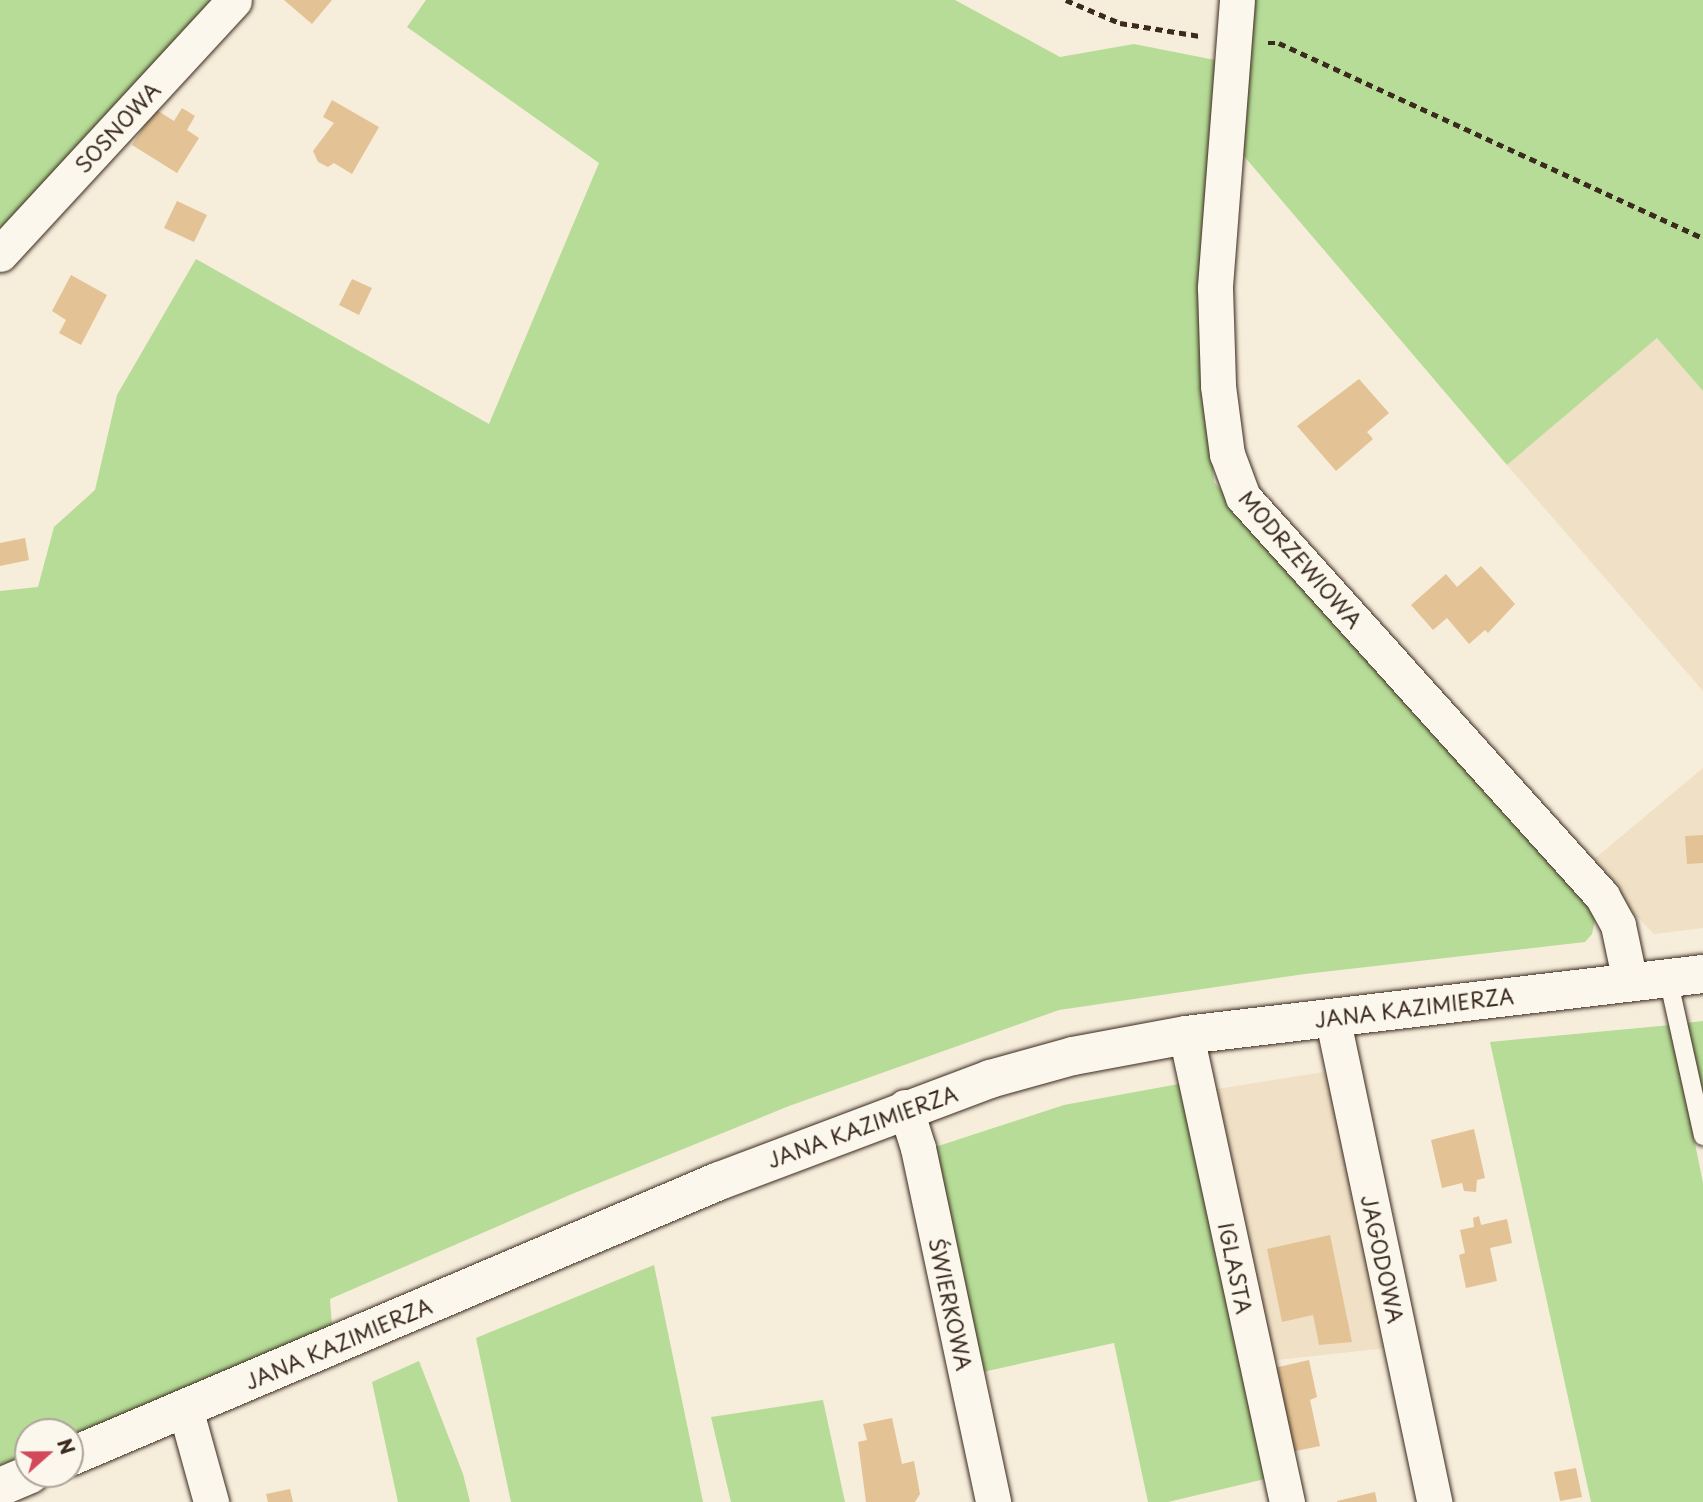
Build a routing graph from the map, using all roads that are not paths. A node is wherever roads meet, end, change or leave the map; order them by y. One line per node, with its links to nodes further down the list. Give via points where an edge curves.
1 (234, 0): 3 (street, SOSNOWA)
2 (1237, 0): 5 (street, MODRZEWIOWA, via 1215,288 1227,454 1243,497 1602,896 1618,925)
3 (0, 254)
4 (1685, 976): 5 (main road, JANA KAZIMIERZA); 9 (lane)
5 (1630, 982): 6 (main road, JANA KAZIMIERZA)
6 (1332, 1016): 7 (main road, JANA KAZIMIERZA); 15 (street, JAGODOWA)
7 (1186, 1035): 8 (main road, JANA KAZIMIERZA, via 1073,1056); 14 (street, IGLASTA)
8 (905, 1107): 10 (main road, JANA KAZIMIERZA); 13 (street, ŚWIERKOWA, via 918,1148)
9 (1703, 1136)
10 (185, 1408): 11 (main road, JANA KAZIMIERZA); 12 (street)
11 (84, 1451)
12 (211, 1502)
13 (993, 1502)
14 (1287, 1502)
15 (1434, 1502)

